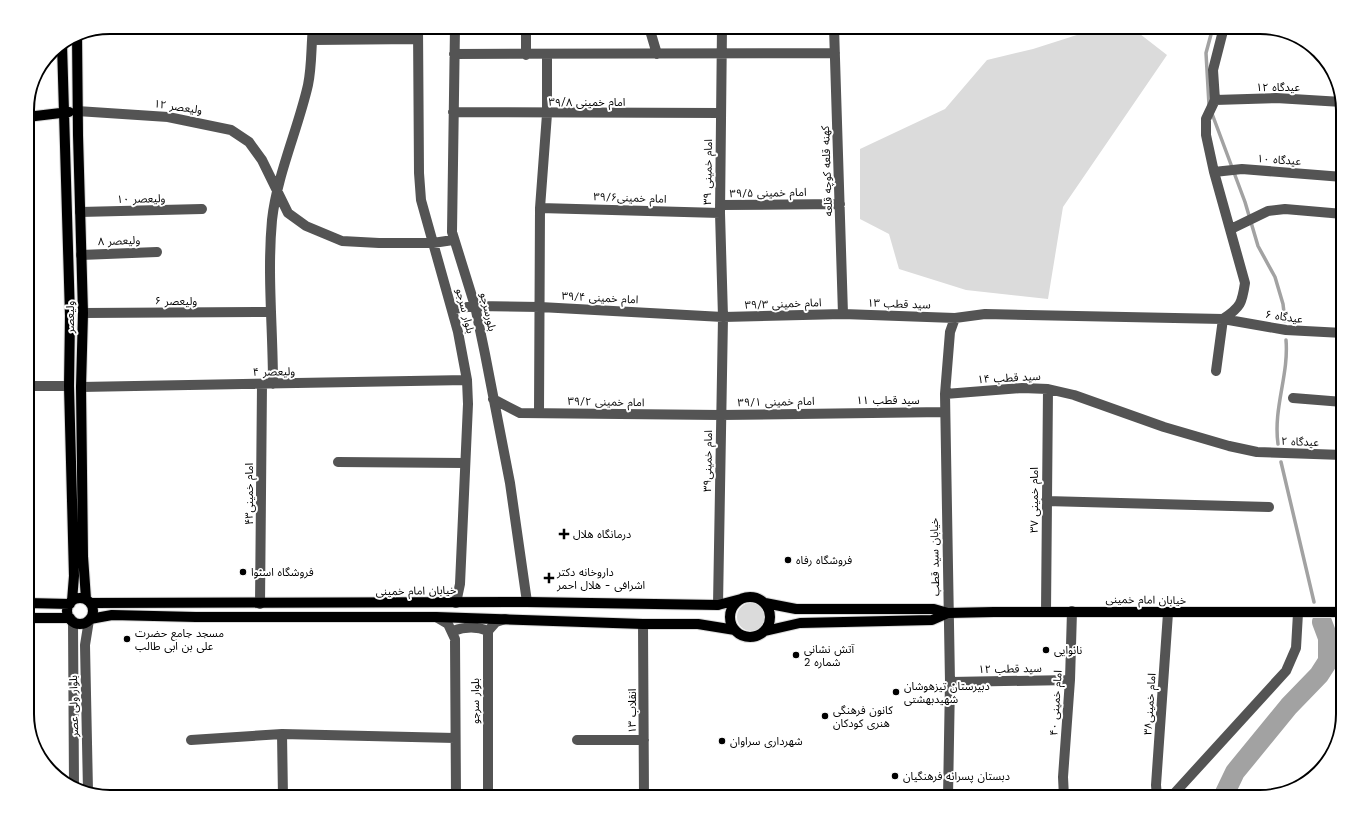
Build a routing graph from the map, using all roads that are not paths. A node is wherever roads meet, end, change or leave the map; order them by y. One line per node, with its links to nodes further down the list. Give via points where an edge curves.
1 (312, 34): 10 (street)
2 (418, 34): 9 (street, بلوار سرجو)
3 (455, 34): 15 (street, بلورسرجو)
4 (526, 34): 17 (street)
5 (651, 34): 16 (street)
6 (722, 34): 13 (street, امام خمینی ۳۹)
7 (834, 34): 14 (street, کهنه قلعه کوچه قلعه)
8 (1222, 34): 19 (street, via 1213,70)
9 (418, 39): 10 (street); 38 (street, بلوار سرجو, via 419,173 421,200)
10 (312, 40): 29 (street, via 308,83)
11 (77, 42): 21 (main road, ولیعصر)
12 (62, 51): 22 (main road, ولیعصر)
13 (722, 53): 14 (street); 16 (street); 25 (street, امام خمینی ۳۹)
14 (835, 53): 30 (street, کهنه قلعه کوچه قلعه)
15 (454, 54): 17 (street); 23 (street, بلورسرجو)
16 (656, 54): 18 (street)
17 (526, 55): 18 (street)
18 (547, 55): 24 (street)
19 (1215, 100): 20 (street, عیدگاه ۱۲, via 1276,98); 27 (street, via 1206,119 1206,135)
20 (1336, 102)
21 (77, 111): 22 (main road); 29 (street, ولیعصر ۱۲, via 168,116 231,130 249,142 262,160); 34 (main road, ولیعصر)
22 (63, 112): 26 (main road); 56 (main road, ولیعصر, via 70,316)
23 (454, 112): 24 (street, امام خمینی ۳۹/۸); 37 (street, بلورسرجو, via 451,215)
24 (547, 114): 25 (street, امام خمینی ۳۹/۸); 31 (street)
25 (721, 114): 32 (street, امام خمینی ۳۹)
26 (34, 116)
27 (1214, 172): 28 (street, عیدگاه ۱۰, via 1242,170); 36 (street)
28 (1336, 177)
29 (277, 192): 38 (street, ولیعصر ۱۲, via 288,213 306,226 342,241); 44 (street, via 272,219)
30 (840, 204): 32 (street, امام خمینی ۳۹/۵); 46 (street, کهنه قلعه کوچه قلعه)
31 (540, 208): 32 (street, امام خمینی۳۹/۶); 42 (street)
32 (720, 209): 47 (street, امام خمینی ۳۹)
33 (202, 210): 34 (street, ولیعصر ۱۰)
34 (80, 212): 40 (main road, ولیعصر)
35 (1336, 213): 36 (street, via 1285,209 1268,212)
36 (1231, 229): 49 (street, via 1245,282 1242,301 1237,310)
37 (453, 240): 38 (street, ولیعصر ۱۲); 41 (street, بلورسرجو)
38 (433, 243): 43 (street, بلوار سرجو)
39 (157, 252): 40 (street, ولیعصر ۸)
40 (81, 255): 45 (main road, ولیعصر)
41 (475, 306): 42 (street, امام خمینی ۳۹/۴); 43 (street, امام خمینی ۳۹/۴); 61 (street, بلورسرجو)
42 (540, 307): 47 (street, امام خمینی ۳۹/۴); 65 (street)
43 (453, 308): 52 (street, بلوار سرجو)
44 (270, 312): 45 (street, ولیعصر ۶); 54 (street)
45 (82, 313): 57 (main road, ولیعصر)
46 (843, 314): 47 (street, امام خمینی ۳۹/۳); 48 (street, سید قطب ۱۳)
47 (723, 317): 66 (street, امام خمینی۳۹)
48 (955, 318): 49 (street, سید قطب ۱۳, via 985,314); 59 (street, خیابان سید قطب, via 950,332)
49 (1223, 319): 50 (street, عیدگاه ۶, via 1286,330); 51 (street)
50 (1336, 333)
51 (1216, 371)
52 (467, 380): 54 (street, ولیعصر ۴); 70 (street, بلوار سرجو)
53 (262, 384): 54 (street, ولیعصر ۴); 57 (street, ولیعصر ۴); 80 (street, امام خمینی۴۳)
54 (273, 384)
55 (34, 386): 56 (street)
56 (69, 386): 77 (main road, ولیعصر, via 74,576)
57 (81, 387): 74 (main road, ولیعصر, via 84,570)
58 (1048, 389): 59 (street, سید قطب ۱۴, via 1022,388); 67 (street, سید قطب ۱۴, via 1074,395 1228,446); 71 (street, امام خمینی ۳۷)
59 (945, 394): 64 (street, خیابان سید قطب)
60 (1294, 398): 62 (street)
61 (493, 399): 65 (street, امام خمینی ۳۹/۲, via 520,413); 75 (street, بلورسرجو, via 510,483)
62 (1336, 401)
63 (831, 412): 64 (street, سید قطب ۱۱); 66 (street, امام خمینی ۳۹/۱)
64 (945, 412): 87 (street, خیابان سید قطب)
65 (539, 413): 66 (street, امام خمینی ۳۹/۲)
66 (721, 415): 81 (street, امام خمینی۳۹)
67 (1257, 452): 68 (street, عیدگاه ۲)
68 (1336, 456)
69 (338, 462): 70 (street)
70 (464, 463): 78 (street, بلوار سرجو, via 460,584)
71 (1046, 500): 72 (street); 83 (street, امام خمینی ۳۷)
72 (1269, 507)
73 (741, 599): 79 (main road, via 754,597); 81 (main road, خیابان امام خمینی); 94 (main road, via 730,614)
74 (88, 601): 77 (main road, via 79,598); 80 (main road, خیابان امام خمینی); 91 (main road, via 93,609)
75 (527, 602): 78 (main road, خیابان امام خمینی); 81 (main road, خیابان امام خمینی)
76 (34, 603): 77 (main road)
77 (71, 603): 92 (main road, via 68,610)
78 (456, 603): 80 (main road, خیابان امام خمینی)
79 (765, 603): 87 (main road, خیابان امام خمینی, via 796,609 934,609); 95 (main road, via 770,620)
80 (260, 604)
81 (718, 605)
82 (1072, 611): 83 (main road, خیابان امام خمینی); 85 (main road, خیابان امام خمینی); 98 (street, امام خمینی ۴۰)
83 (1046, 612): 87 (main road, خیابان امام خمینی)
84 (1336, 612): 86 (main road, خیابان امام خمینی)
85 (1168, 613): 86 (main road, خیابان امام خمینی); 113 (street, امام خمینی۳۸)
86 (1298, 613): 114 (street, via 1296,648 1286,672)
87 (948, 614): 95 (main road, خیابان امام خمینی, via 932,620 800,623); 99 (street, خیابان سید قطب)
88 (436, 617): 90 (main road); 91 (main road, via 112,615); 96 (street, via 448,624)
89 (34, 618): 92 (main road)
90 (509, 618): 93 (main road); 97 (street, via 496,622)
91 (90, 619): 92 (main road, via 81,624); 106 (street, بلوار ولی عصر, via 85,645)
92 (72, 620): 105 (street, بلوار ولی عصر)
93 (644, 624): 94 (main road, via 710,625); 104 (street, انقلاب ۱۳)
94 (735, 630): 95 (main road, via 749,637)
95 (765, 630)
96 (452, 631): 97 (street, via 461,628 480,628); 101 (street, بلوار سرجو, via 455,652)
97 (488, 631): 109 (street, بلوار سرجو)
98 (1070, 680): 99 (street, سید قطب ۱۲); 112 (street, امام خمینی ۴۰)
99 (950, 682): 111 (street, خیابان سید قطب)
100 (282, 734): 101 (street); 102 (street); 107 (street)
101 (455, 738): 108 (street, بلوار سرجو)
102 (191, 740)
103 (577, 740): 104 (street)
104 (644, 740): 110 (street, انقلاب ۱۳)
105 (74, 781)
106 (88, 786)
107 (283, 790)
108 (456, 790)
109 (488, 790)
110 (644, 790)
111 (948, 790)
112 (1064, 790)
113 (1156, 790)
114 (1177, 790)

